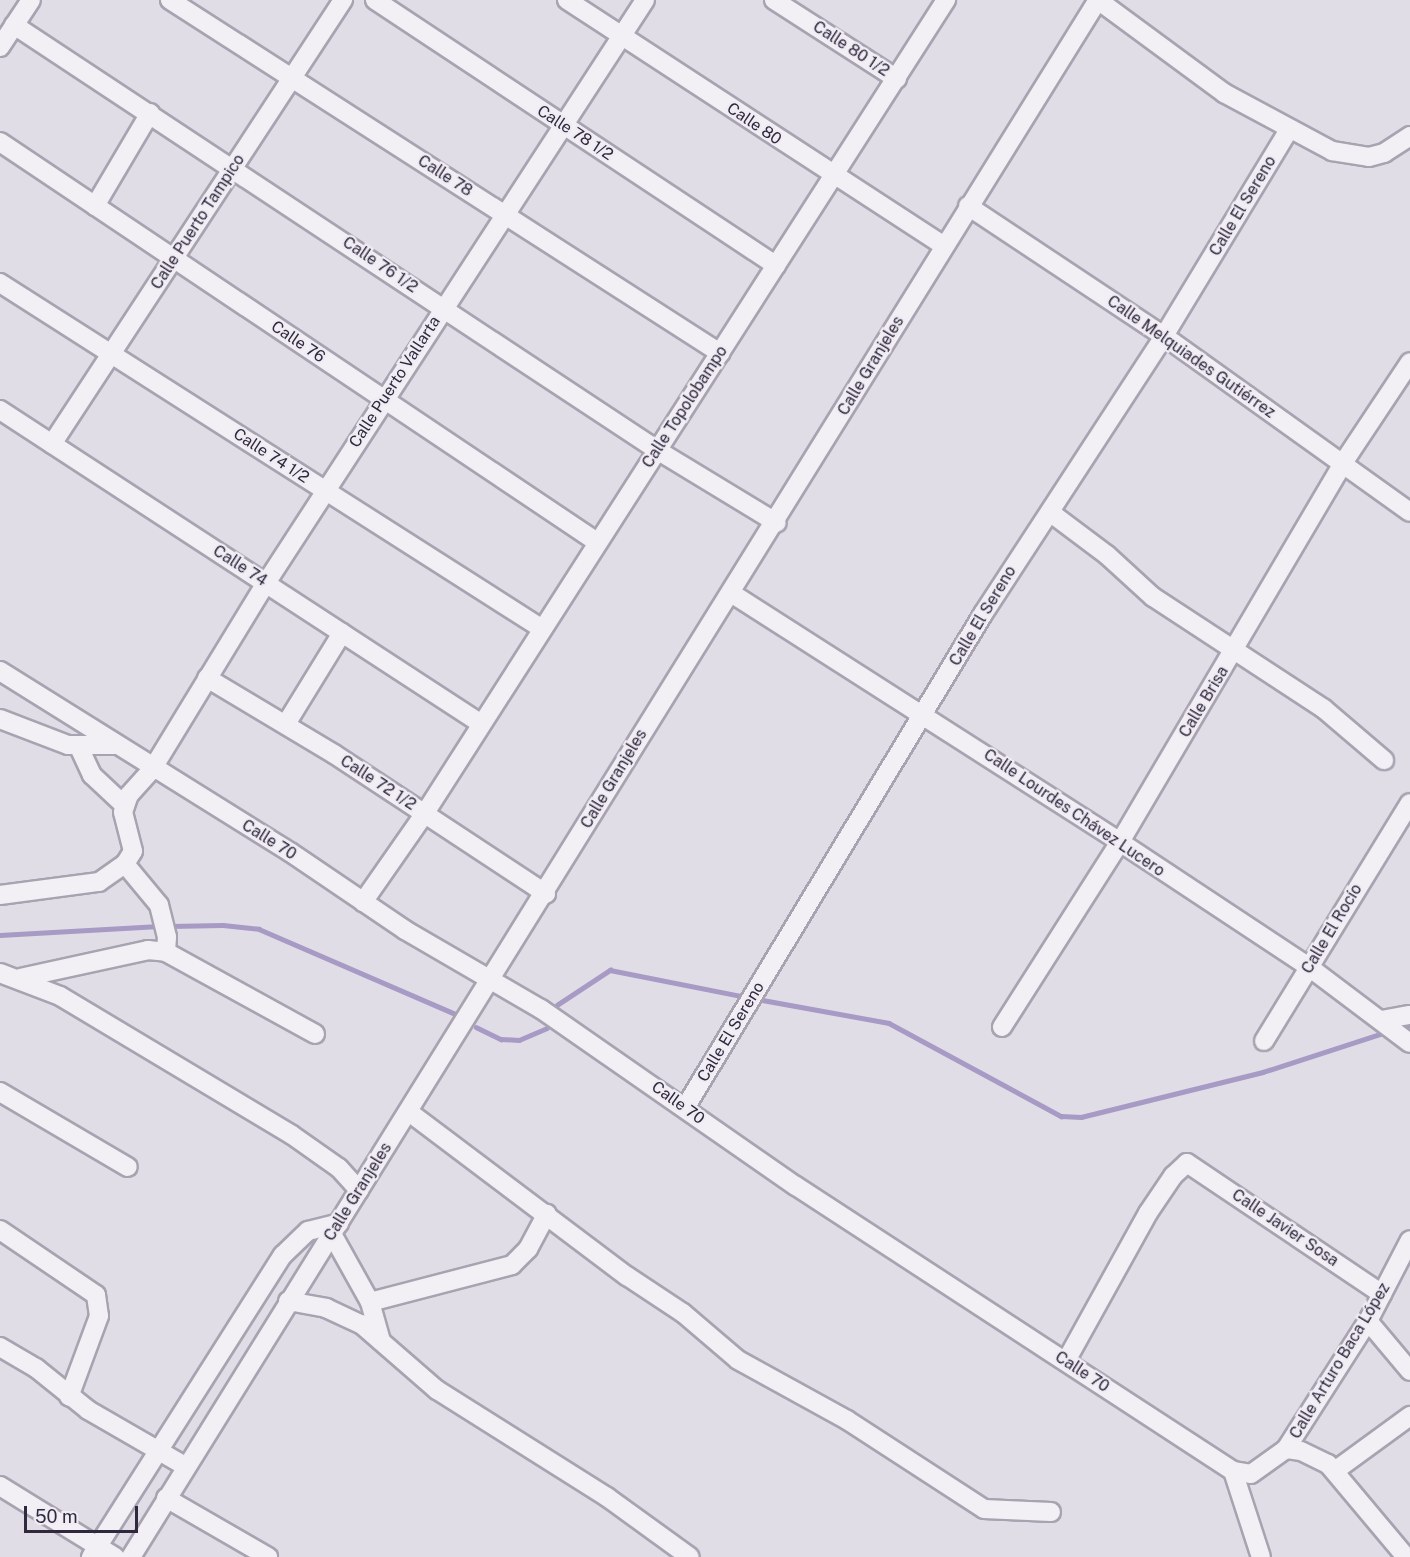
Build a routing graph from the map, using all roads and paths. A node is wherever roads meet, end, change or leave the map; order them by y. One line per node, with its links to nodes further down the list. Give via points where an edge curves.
1 (170, 0): 13 (street, Calle 78)
2 (343, 0): 13 (street, Calle Puerto Tampico)
3 (375, 0): 16 (street, Calle 78 1/2)
4 (567, 0): 11 (street, Calle 80)
5 (645, 0): 11 (street, Calle Puerto Vallarta)
6 (774, 0): 14 (street, Calle 80 1/2)
7 (945, 0): 14 (street, Calle Topolobampo)
8 (1098, 0): 17 (street, via 1224,93); 23 (street, Calle Granjeles)
9 (28, 1): 10 (street)
10 (14, 25): 12 (street); 15 (street, Calle 76 1/2)
11 (621, 37): 16 (street, Calle Puerto Vallarta); 21 (street, Calle 80)
12 (0, 47)
13 (292, 78): 20 (street, Calle Puerto Tampico); 24 (street, Calle 78)
14 (897, 79): 21 (street, Calle Topolobampo)
15 (150, 113): 20 (street, Calle 76 1/2); 22 (street)
16 (563, 126): 24 (street, Calle Puerto Vallarta); 27 (street, Calle 78 1/2)
17 (1289, 130): 18 (street, via 1353,157 1384,153); 30 (street, Calle El Sereno)
18 (1409, 137)
19 (0, 142): 22 (street, Calle 76)
20 (233, 168): 26 (street, Calle Puerto Tampico); 29 (street, Calle 76 1/2)
21 (834, 177): 25 (street, Calle 80); 27 (street, Calle Topolobampo)
22 (95, 206): 26 (street, Calle 76)
23 (968, 206): 25 (street, Calle Granjeles); 30 (street, Calle Melquiades Gutiérrez)
24 (505, 214): 29 (street, Calle Puerto Vallarta); 31 (street, Calle 78)
25 (943, 245): 42 (street, Calle Granjeles)
26 (174, 259): 32 (street, Calle Puerto Tampico); 34 (street, Calle 76)
27 (776, 265): 31 (street, Calle Topolobampo)
28 (0, 283): 32 (street, Calle 74 1/2)
29 (442, 307): 34 (street, Calle Puerto Vallarta); 37 (street, Calle 76 1/2)
30 (1164, 336): 38 (street, Calle Melquiades Gutiérrez); 41 (street, Calle El Sereno)
31 (720, 353): 37 (street, Calle Topolobampo)
32 (112, 354): 36 (street, Calle Puerto Tampico); 39 (street, Calle 74 1/2)
33 (1406, 368): 38 (street, Calle Brisa)
34 (384, 399): 39 (street, Calle Puerto Vallarta); 43 (street, Calle 76)
35 (0, 410): 36 (street, Calle 74)
36 (52, 444): 44 (street, Calle 74)
37 (657, 450): 42 (street, Calle 76 1/2); 43 (street, Calle Topolobampo)
38 (1343, 463): 40 (street, Calle Melquiades Gutiérrez); 48 (street, Calle Brisa)
39 (325, 491): 44 (street, Calle Puerto Vallarta); 46 (street, Calle 74 1/2)
40 (1410, 512)
41 (1051, 513): 48 (street, via 1107,555 1153,597); 51 (street, Calle El Sereno, via 1014,564)
42 (777, 523): 45 (street, Calle Granjeles)
43 (597, 542): 46 (street, Calle Topolobampo)
44 (266, 583): 47 (street, Calle 74); 50 (street, Calle Puerto Vallarta)
45 (731, 592): 51 (street, Calle Lourdes Chávez Lucero); 64 (street, Calle Granjeles, via 677,674)
46 (541, 628): 53 (street, Calle Topolobampo)
47 (342, 633): 53 (street, Calle 74); 54 (street)
48 (1234, 652): 57 (street, via 1324,709); 62 (street, Calle Brisa)
49 (0, 671): 55 (street, Calle 70)
50 (207, 678): 54 (street, Calle 72 1/2); 58 (street, Calle Puerto Vallarta)
51 (925, 714): 62 (street, Calle Lourdes Chávez Lucero); 79 (street, Calle El Sereno)
52 (0, 719): 56 (street, via 49,740)
53 (480, 723): 60 (street, Calle Topolobampo)
54 (285, 724): 60 (street, Calle 72 1/2)
55 (116, 745): 56 (street); 58 (street, Calle 70)
56 (78, 746): 59 (street, via 92,775)
57 (1384, 760)
58 (153, 768): 59 (street, Calle Puerto Vallarta, via 129,795); 66 (street, Calle 70)
59 (125, 806): 63 (street, via 123,812 133,850)
60 (425, 813): 64 (street, Calle 72 1/2); 66 (street, Calle Topolobampo)
61 (1407, 815): 68 (street, Calle El Rocío)
62 (1120, 842): 68 (street, Calle Lourdes Chávez Lucero); 74 (street, Calle Brisa)
63 (125, 864): 65 (street, via 99,882); 67 (street, via 159,905)
64 (546, 894): 71 (street, Calle Granjeles)
65 (0, 895)
66 (363, 902): 71 (street, Calle 70)
67 (166, 945): 70 (street); 75 (street)
68 (1309, 967): 73 (street, Calle Lourdes Chávez Lucero); 76 (street, Calle El Rocío)
69 (0, 973): 70 (street)
70 (20, 978): 82 (street, via 60,996 292,1136 339,1168)
71 (490, 979): 79 (street, Calle 70, via 541,1009); 80 (street, Calle Granjeles)
72 (1410, 1015): 73 (street)
73 (1381, 1020): 77 (street, Calle Lourdes Chávez Lucero)
74 (1002, 1027)
75 (315, 1034)
76 (1264, 1041)
77 (1410, 1043)
78 (0, 1092): 81 (street)
79 (685, 1108): 93 (street, Calle 70, via 796,1186)
80 (409, 1112): 82 (street, Calle Granjeles); 83 (street)
81 (128, 1167)
82 (359, 1190): 84 (street, Calle Granjeles)
83 (547, 1214): 89 (street, via 528,1249 512,1265); 104 (street, via 627,1276 683,1313 738,1360 838,1415 972,1502 995,1512)
84 (335, 1228): 88 (street, Calle Granjeles); 89 (street); 98 (street, via 308,1231 283,1255)
85 (0, 1230): 95 (street, via 96,1295 99,1316)
86 (1410, 1240): 87 (street, Calle Arturo Baca López)
87 (1382, 1294): 90 (street, Calle Arturo Baca López); 93 (street, Calle Javier Sosa, via 1187,1163 1173,1176 1148,1213)
88 (288, 1301): 91 (street, via 341,1313); 99 (street, Calle Granjeles)
89 (370, 1302): 91 (street)
90 (1368, 1321): 94 (street); 97 (street, Calle Arturo Baca López)
91 (381, 1341): 110 (street, via 459,1406 607,1497)
92 (0, 1347): 95 (street, via 36,1368)
93 (1066, 1362): 101 (street, Calle 70)
94 (1410, 1371)
95 (69, 1397): 98 (street)
96 (1410, 1416): 100 (street)
97 (1286, 1449): 100 (street, via 1316,1456); 101 (street, via 1251,1474)
98 (157, 1450): 99 (street); 106 (street)
99 (185, 1466): 103 (street, Calle Granjeles)
100 (1336, 1470): 105 (street)
101 (1233, 1471): 111 (street)
102 (0, 1486): 106 (street)
103 (166, 1498): 108 (street, Calle Granjeles); 109 (street)
104 (1051, 1512)
105 (1402, 1551)
106 (95, 1552): 107 (street)
107 (115, 1557)
108 (131, 1557)
109 (268, 1557)
110 (690, 1557)
111 (1261, 1557)

